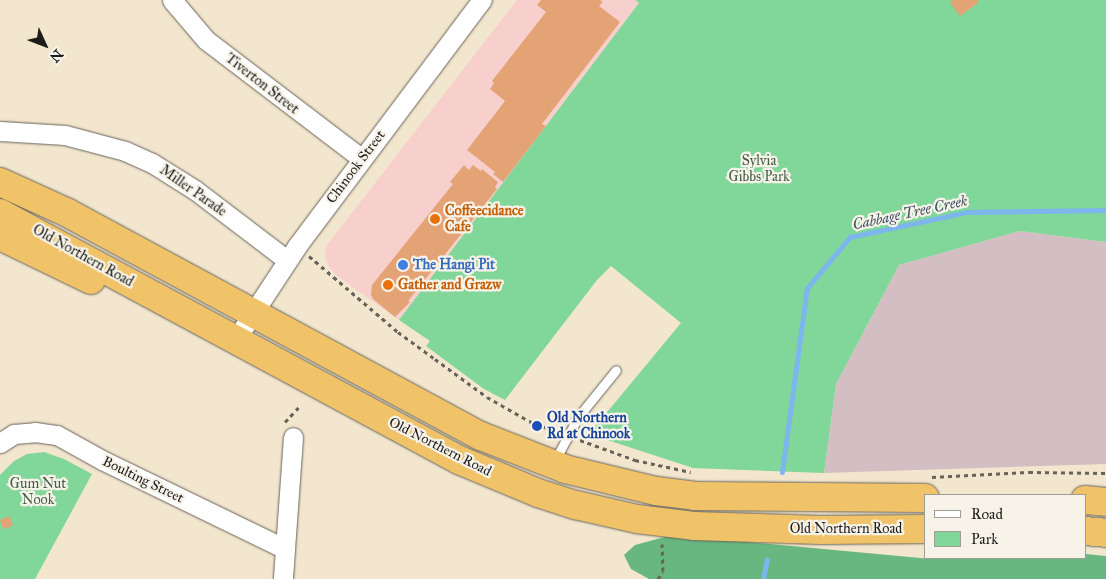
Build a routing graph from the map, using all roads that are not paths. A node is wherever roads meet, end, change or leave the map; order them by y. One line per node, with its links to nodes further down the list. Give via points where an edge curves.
1 (172, 0): 4 (street, Tiverton Street, via 206,40)
2 (482, 0): 4 (street, Chinook Street)
3 (0, 131): 10 (street, Miller Parade, via 65,135 118,149 152,163)
4 (362, 159): 10 (street, Chinook Street)
5 (0, 166): 8 (highway, via 40,185)
6 (0, 182): 8 (highway, Old Northern Road)
7 (0, 212): 11 (highway, Old Northern Road)
8 (68, 213): 12 (highway, Old Northern Road)
9 (0, 236): 11 (highway, via 99,284)
10 (292, 253): 12 (street, Chinook Street)
11 (138, 286): 13 (highway, Old Northern Road)
12 (252, 313): 13 (street, Chinook Street); 17 (highway, Old Northern Road, via 481,436)
13 (236, 339): 19 (highway, Old Northern Road, via 459,460 576,505 637,519 694,526)
14 (616, 370): 17 (lane, via 578,418)
15 (293, 437): 22 (street)
16 (0, 444): 22 (street, Boulting Street, via 14,434 57,434 102,460)
17 (553, 465): 18 (highway, Old Northern Road, via 606,481 694,496)
18 (925, 487)
19 (924, 529)
20 (1086, 531): 21 (highway)
21 (1106, 532)
22 (285, 549): 23 (street)
23 (283, 579)

